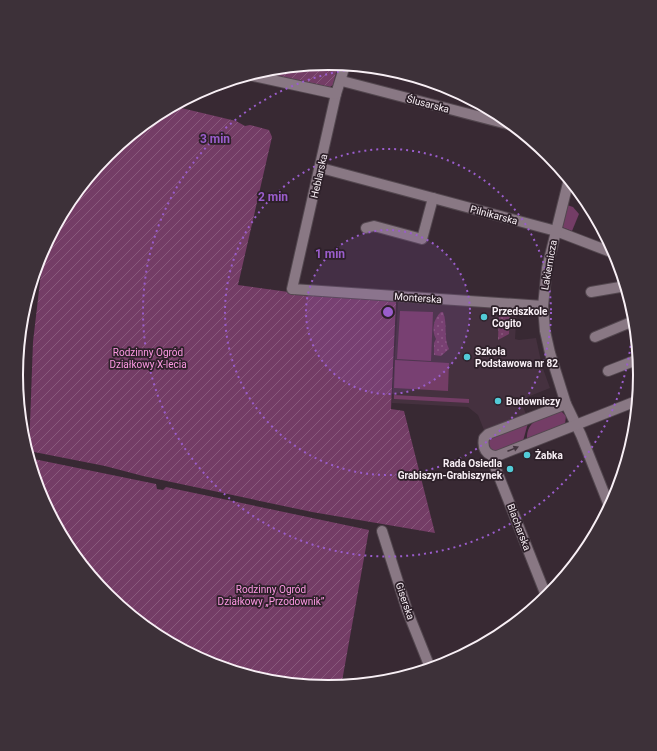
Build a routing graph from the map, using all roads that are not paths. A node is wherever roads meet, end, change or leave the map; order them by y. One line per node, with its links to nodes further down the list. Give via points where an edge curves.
1 (344, 71): 3 (street, Heblarska)
2 (261, 78): 4 (street)
3 (342, 81): 4 (street, Heblarska); 5 (street, Ślusarska)
4 (336, 94): 6 (street, Heblarska)
5 (499, 122)
6 (321, 168): 8 (street, Pilnikarska); 13 (street, Heblarska)
7 (567, 186): 10 (street, Lakiernicza)
8 (433, 198): 9 (street, via 422,239 374,226); 10 (street, Pilnikarska)
9 (366, 228)
10 (556, 231): 11 (street, Pilnikarska); 15 (street, Lakiernicza, via 547,268)
11 (606, 248)
12 (621, 287): 14 (street)
13 (292, 289): 15 (street, Monterska)
14 (592, 292)
15 (543, 306): 21 (street, Lakiernicza, via 550,353)
16 (629, 323): 17 (street)
17 (595, 338)
18 (633, 361): 19 (street)
19 (608, 371)
20 (632, 403): 22 (street)
21 (566, 404): 22 (street, Lakiernicza); 23 (street, Blacharska, via 485,436 483,444 486,451)
22 (576, 424): 23 (street, one-way to 22); 24 (street, Lakiernicza)
23 (493, 456): 26 (street, Blacharska)
24 (607, 501)
25 (382, 531): 27 (street, Giserska, via 407,610)
26 (545, 592)
27 (429, 664)

